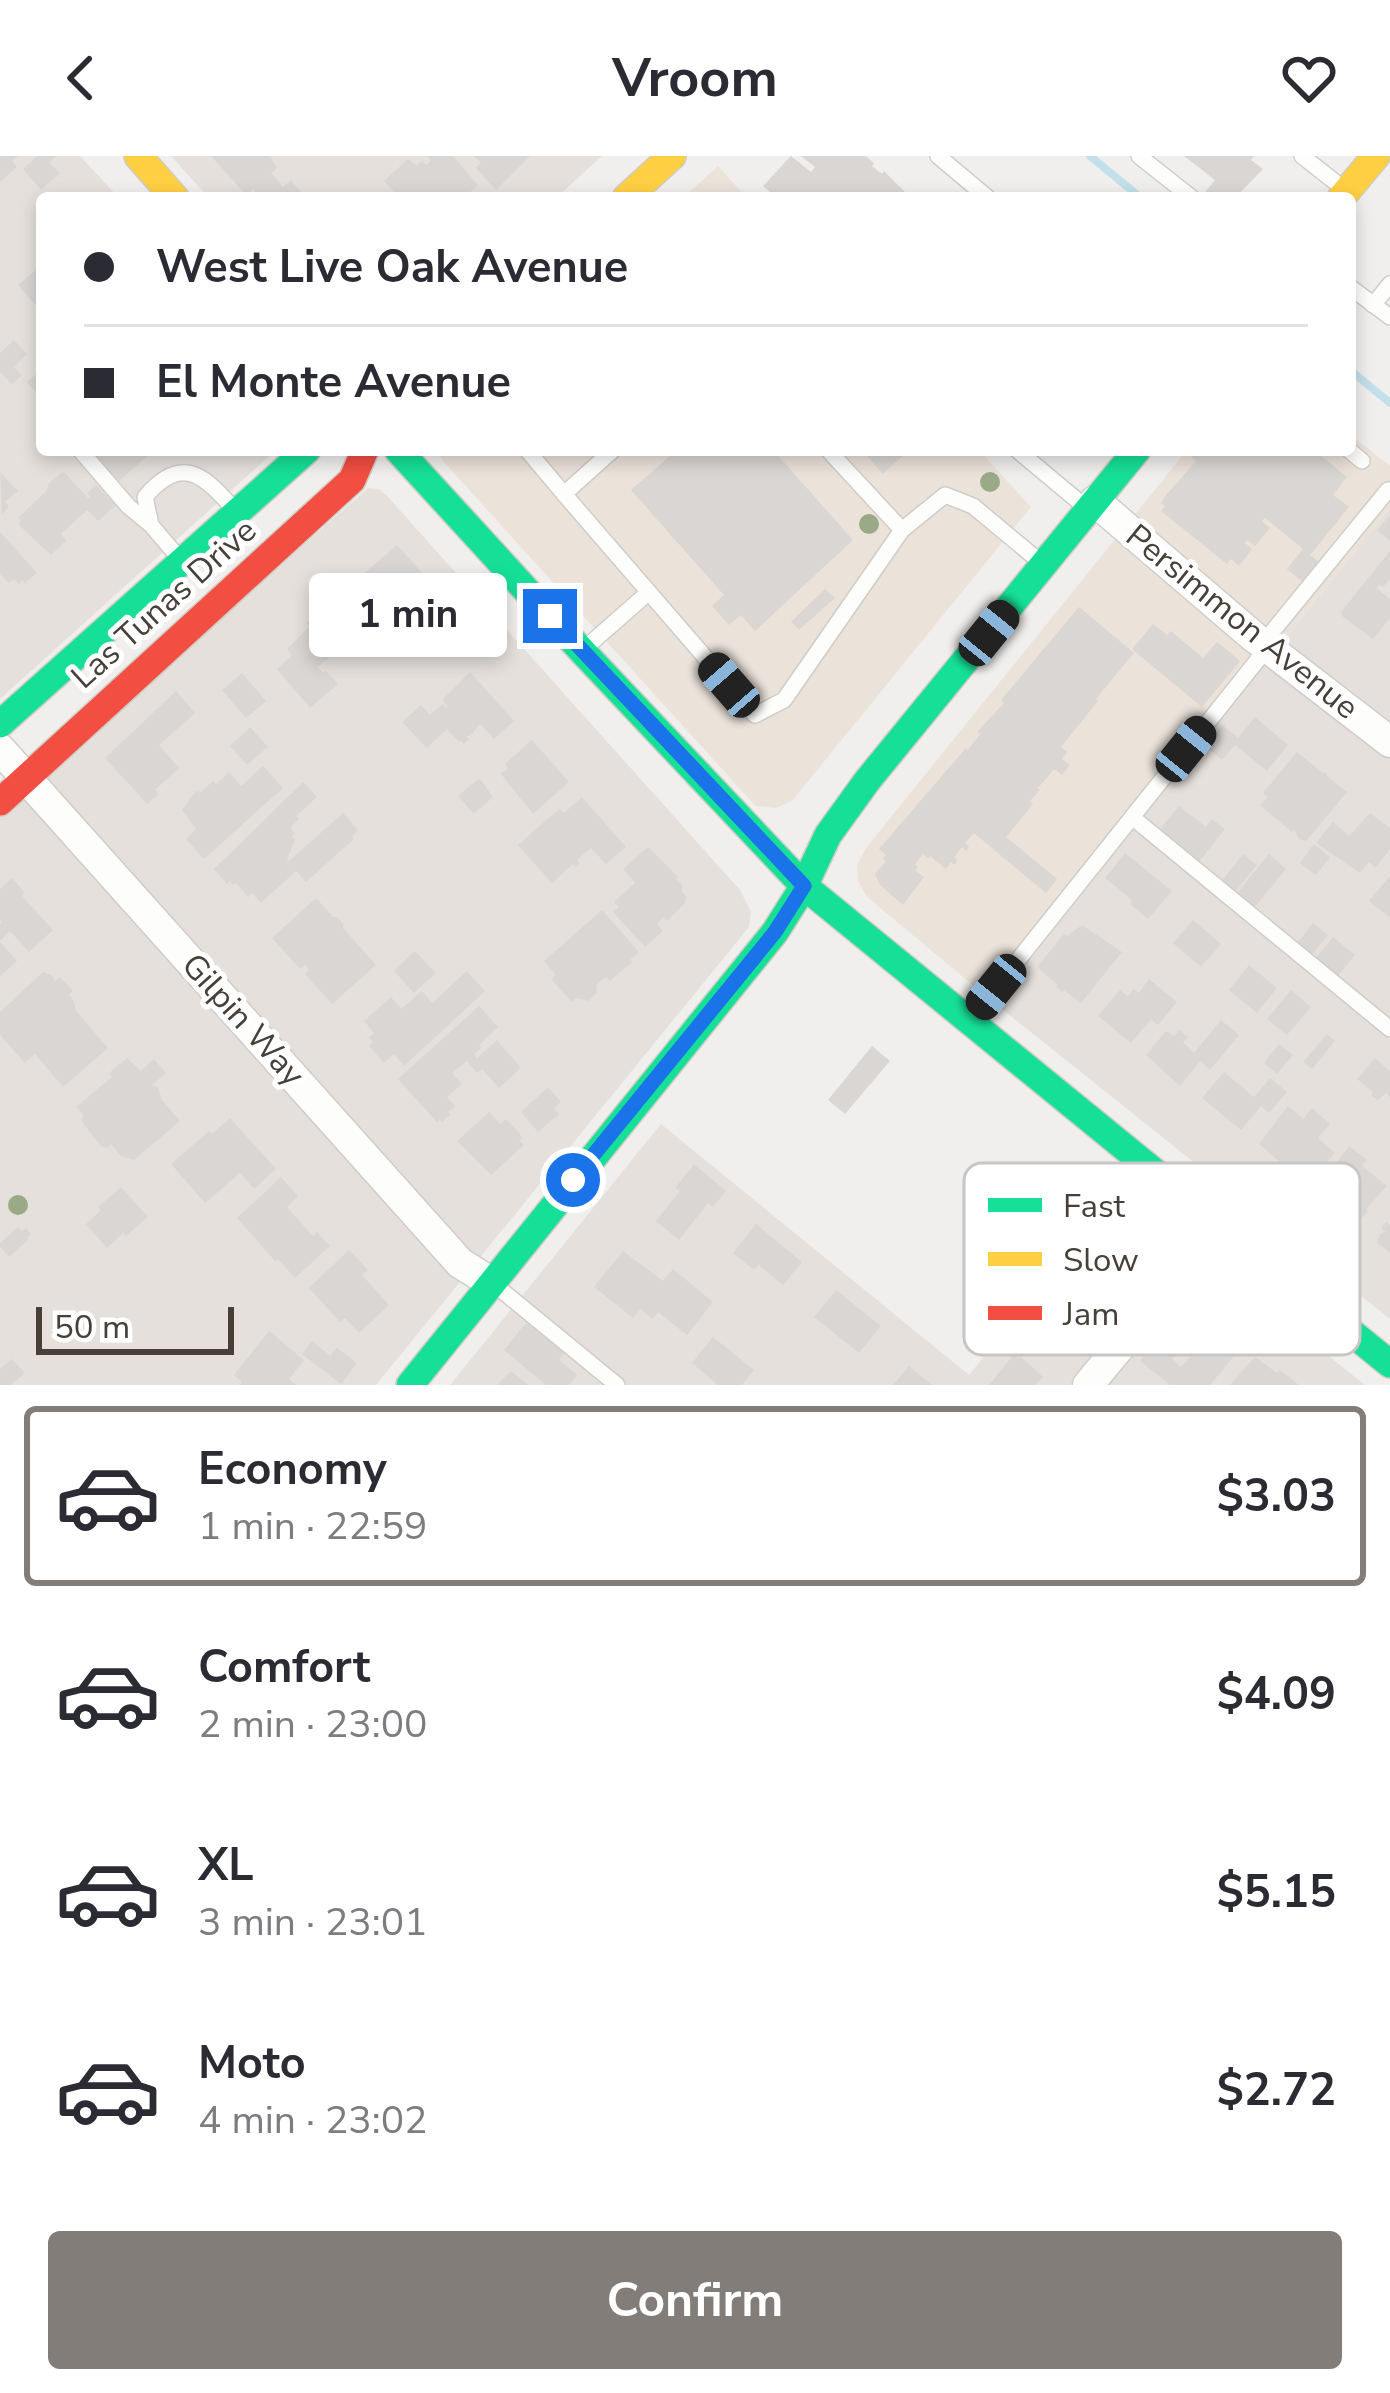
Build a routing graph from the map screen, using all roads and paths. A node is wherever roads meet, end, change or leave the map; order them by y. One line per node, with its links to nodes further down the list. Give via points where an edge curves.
1 (138, 156): 7 (street)
2 (672, 156): 8 (street)
3 (938, 156): 9 (lane)
4 (1139, 156): 10 (lane)
5 (1302, 156): 11 (lane)
6 (1376, 156): 12 (street)
7 (170, 192)
8 (633, 192)
9 (981, 192)
10 (1184, 192)
11 (1341, 192)
12 (1346, 192)
13 (1390, 284): 15 (lane)
14 (1356, 292): 15 (lane)
15 (1373, 305): 16 (lane)
16 (1390, 317)
17 (85, 456): 30 (lane)
18 (300, 456): 29 (street, Las Tunas Drive)
19 (362, 456): 40 (street, Las Tunas Drive, via 352,480)
20 (403, 456): 36 (street)
21 (532, 456): 27 (lane)
22 (607, 456): 27 (lane)
23 (834, 456): 31 (lane)
24 (1025, 456): 28 (lane)
25 (1132, 456): 28 (street)
26 (1388, 490): 35 (lane)
27 (565, 494): 34 (lane)
28 (1092, 505): 33 (street); 35 (street, Persimmon Avenue)
29 (237, 513): 30 (lane, via 197,475 179,473 163,476 145,497); 32 (street, Las Tunas Drive)
30 (151, 525): 32 (lane)
31 (902, 530): 33 (lane, via 945,495 973,506); 34 (lane, via 784,700 755,716)
32 (182, 561): 37 (street, Las Tunas Drive)
33 (1043, 565): 43 (street, via 867,781)
34 (649, 592): 36 (lane)
35 (1266, 645): 38 (street, Persimmon Avenue); 42 (lane)
36 (582, 651): 43 (street)
37 (0, 724)
38 (1390, 742)
39 (0, 749): 40 (street, Gilpin Way)
40 (27, 778): 41 (street, Las Tunas Drive); 47 (street, Gilpin Way, via 460,1263)
41 (0, 802)
42 (1132, 817): 44 (lane); 45 (lane)
43 (804, 886): 44 (street); 47 (street)
44 (969, 1021): 46 (street)
45 (1390, 1030)
46 (1141, 1163)
47 (492, 1283): 51 (street); 52 (lane)
48 (1360, 1340): 50 (street)
49 (1113, 1355): 53 (street)
50 (1390, 1364)
51 (410, 1385)
52 (617, 1385)
53 (1088, 1385)

